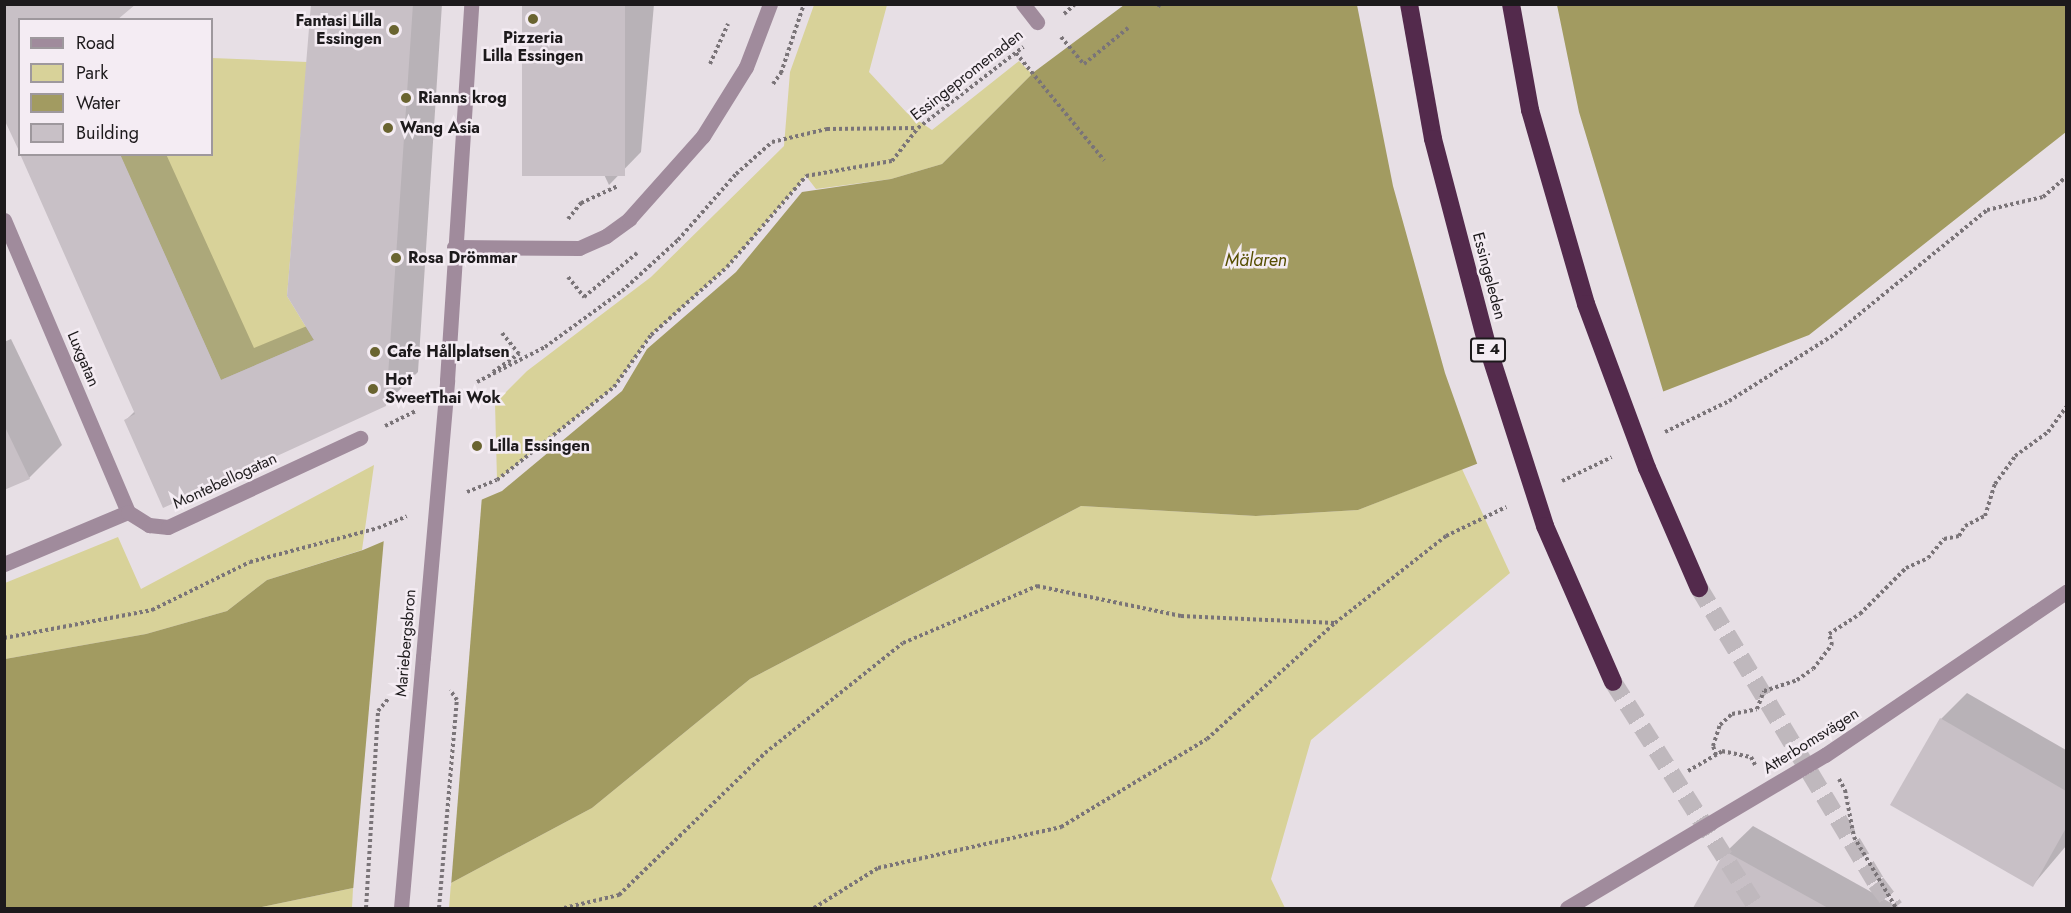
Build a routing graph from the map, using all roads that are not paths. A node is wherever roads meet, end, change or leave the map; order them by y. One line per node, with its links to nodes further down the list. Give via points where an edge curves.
1 (471, 4): 8 (street, Mariebergsbron)
2 (770, 4): 8 (street, via 746,67 703,136 628,219 606,236 579,248)
3 (1023, 4): 6 (street)
4 (1409, 4): 14 (highway, Essingeleden / E 4, bridge, via 1433,140 1486,345 1545,526)
5 (1510, 4): 12 (highway, bridge, via 1530,110 1586,304 1647,468)
6 (1037, 22)
7 (4, 220): 10 (street, Luxgatan)
8 (454, 248): 15 (street, Mariebergsbron, bridge, via 447,380)
9 (360, 438): 10 (street, Montebellogatan, via 168,527 148,525)
10 (128, 512): 11 (street)
11 (4, 564)
12 (1699, 588)
13 (2067, 592): 16 (street, Atterbomsvägen, via 1825,755)
14 (1613, 682)
15 (401, 909)
16 (1568, 909)

